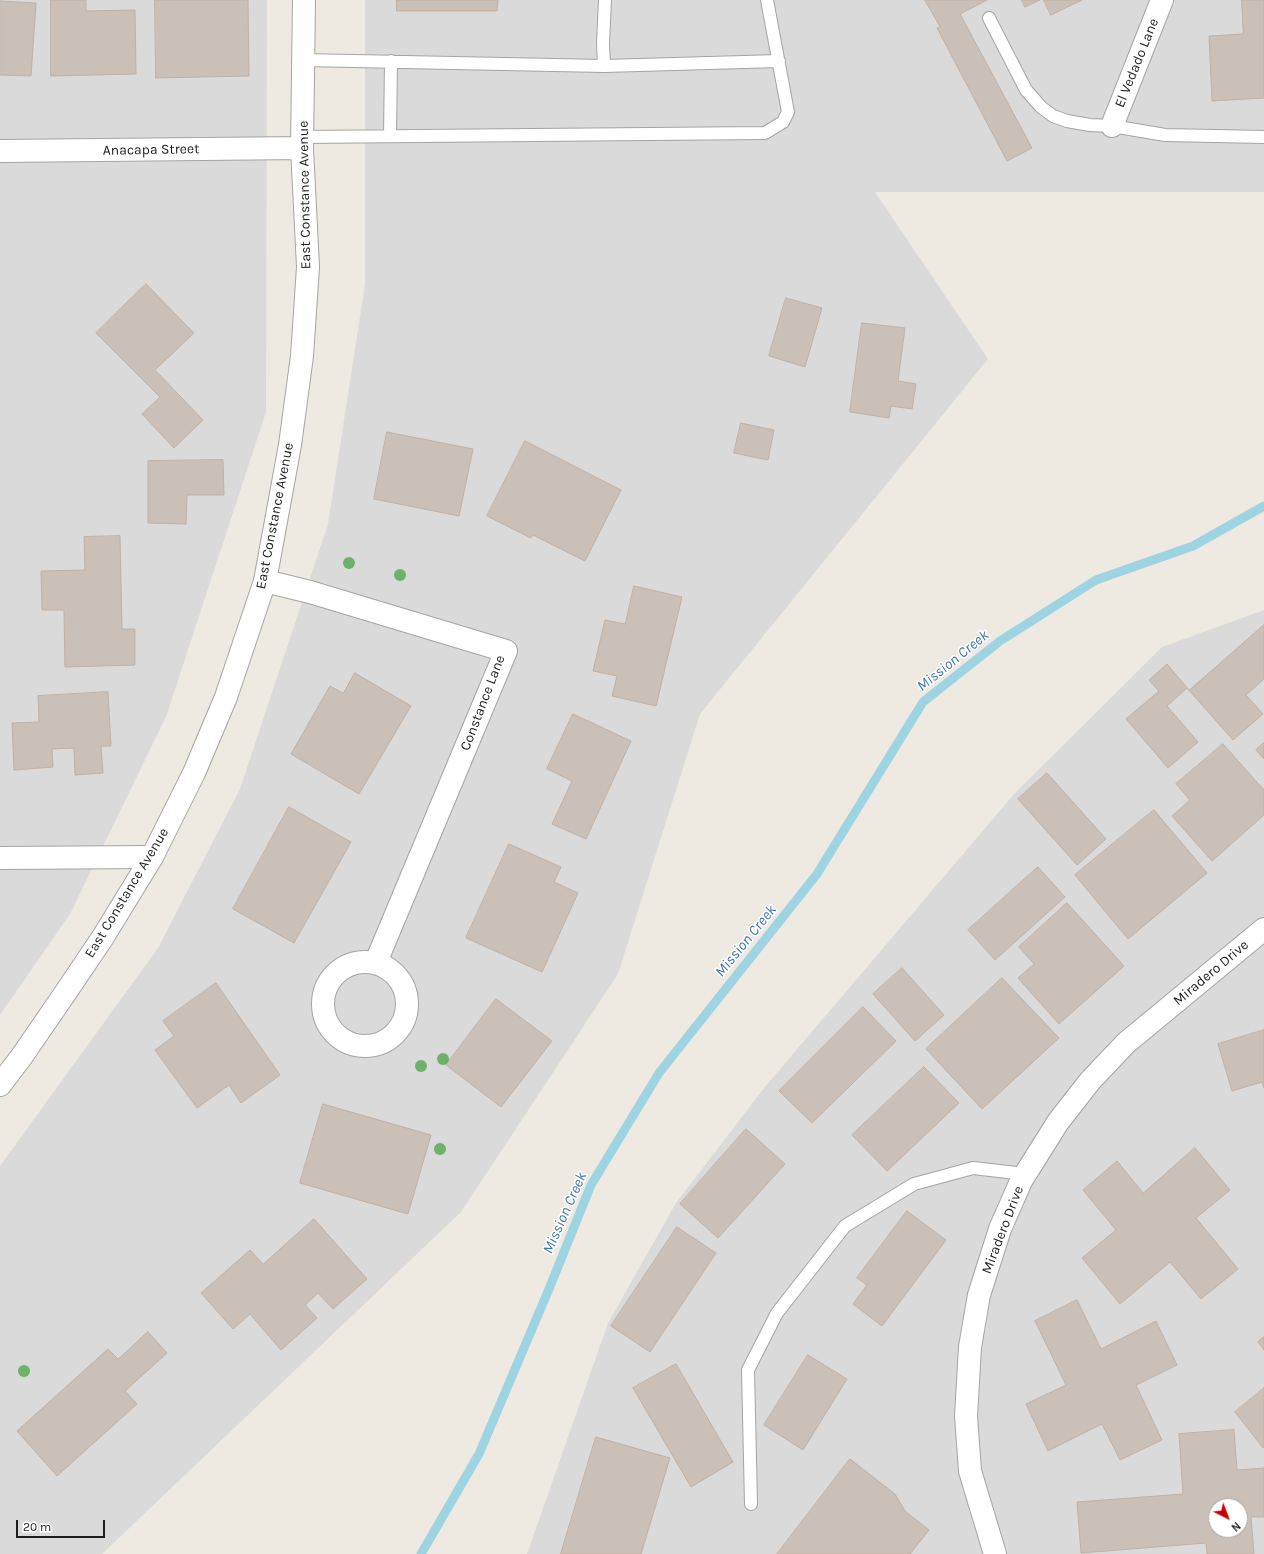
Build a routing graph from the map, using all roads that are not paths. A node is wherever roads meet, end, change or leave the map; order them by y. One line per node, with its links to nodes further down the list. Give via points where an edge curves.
1 (304, 0): 6 (street, East Constance Avenue)
2 (605, 0): 9 (lane)
3 (767, 0): 8 (lane)
4 (1162, 0): 10 (street, El Vedado Lane)
5 (989, 18): 10 (lane, via 1026,90 1041,108 1067,121)
6 (303, 60): 7 (lane); 13 (street, East Constance Avenue)
7 (391, 61): 9 (lane); 11 (lane)
8 (778, 61): 9 (lane); 11 (lane, via 788,112 783,122 765,133)
9 (604, 66)
10 (1112, 126): 12 (lane, via 1165,135)
11 (390, 136): 13 (lane)
12 (1264, 137)
13 (303, 142): 14 (street, Anacapa Street); 15 (street, East Constance Avenue, via 308,267 302,356 290,445)
14 (0, 151)
15 (265, 581): 16 (street, East Constance Avenue, via 226,697 194,773); 19 (street, Constance Lane, via 310,592 506,652)
16 (152, 857): 17 (street); 20 (street, East Constance Avenue, via 68,990)
17 (0, 858)
18 (1264, 929): 21 (street, Miradero Drive, via 1121,1049 1090,1081 1058,1122)
19 (376, 962)
20 (0, 1085)
21 (1026, 1174): 22 (lane, via 973,1168 914,1184 844,1226 776,1313 748,1370); 23 (street, Miradero Drive, via 1000,1229 979,1295 970,1347 966,1416 970,1471)
22 (751, 1504)
23 (995, 1554)

